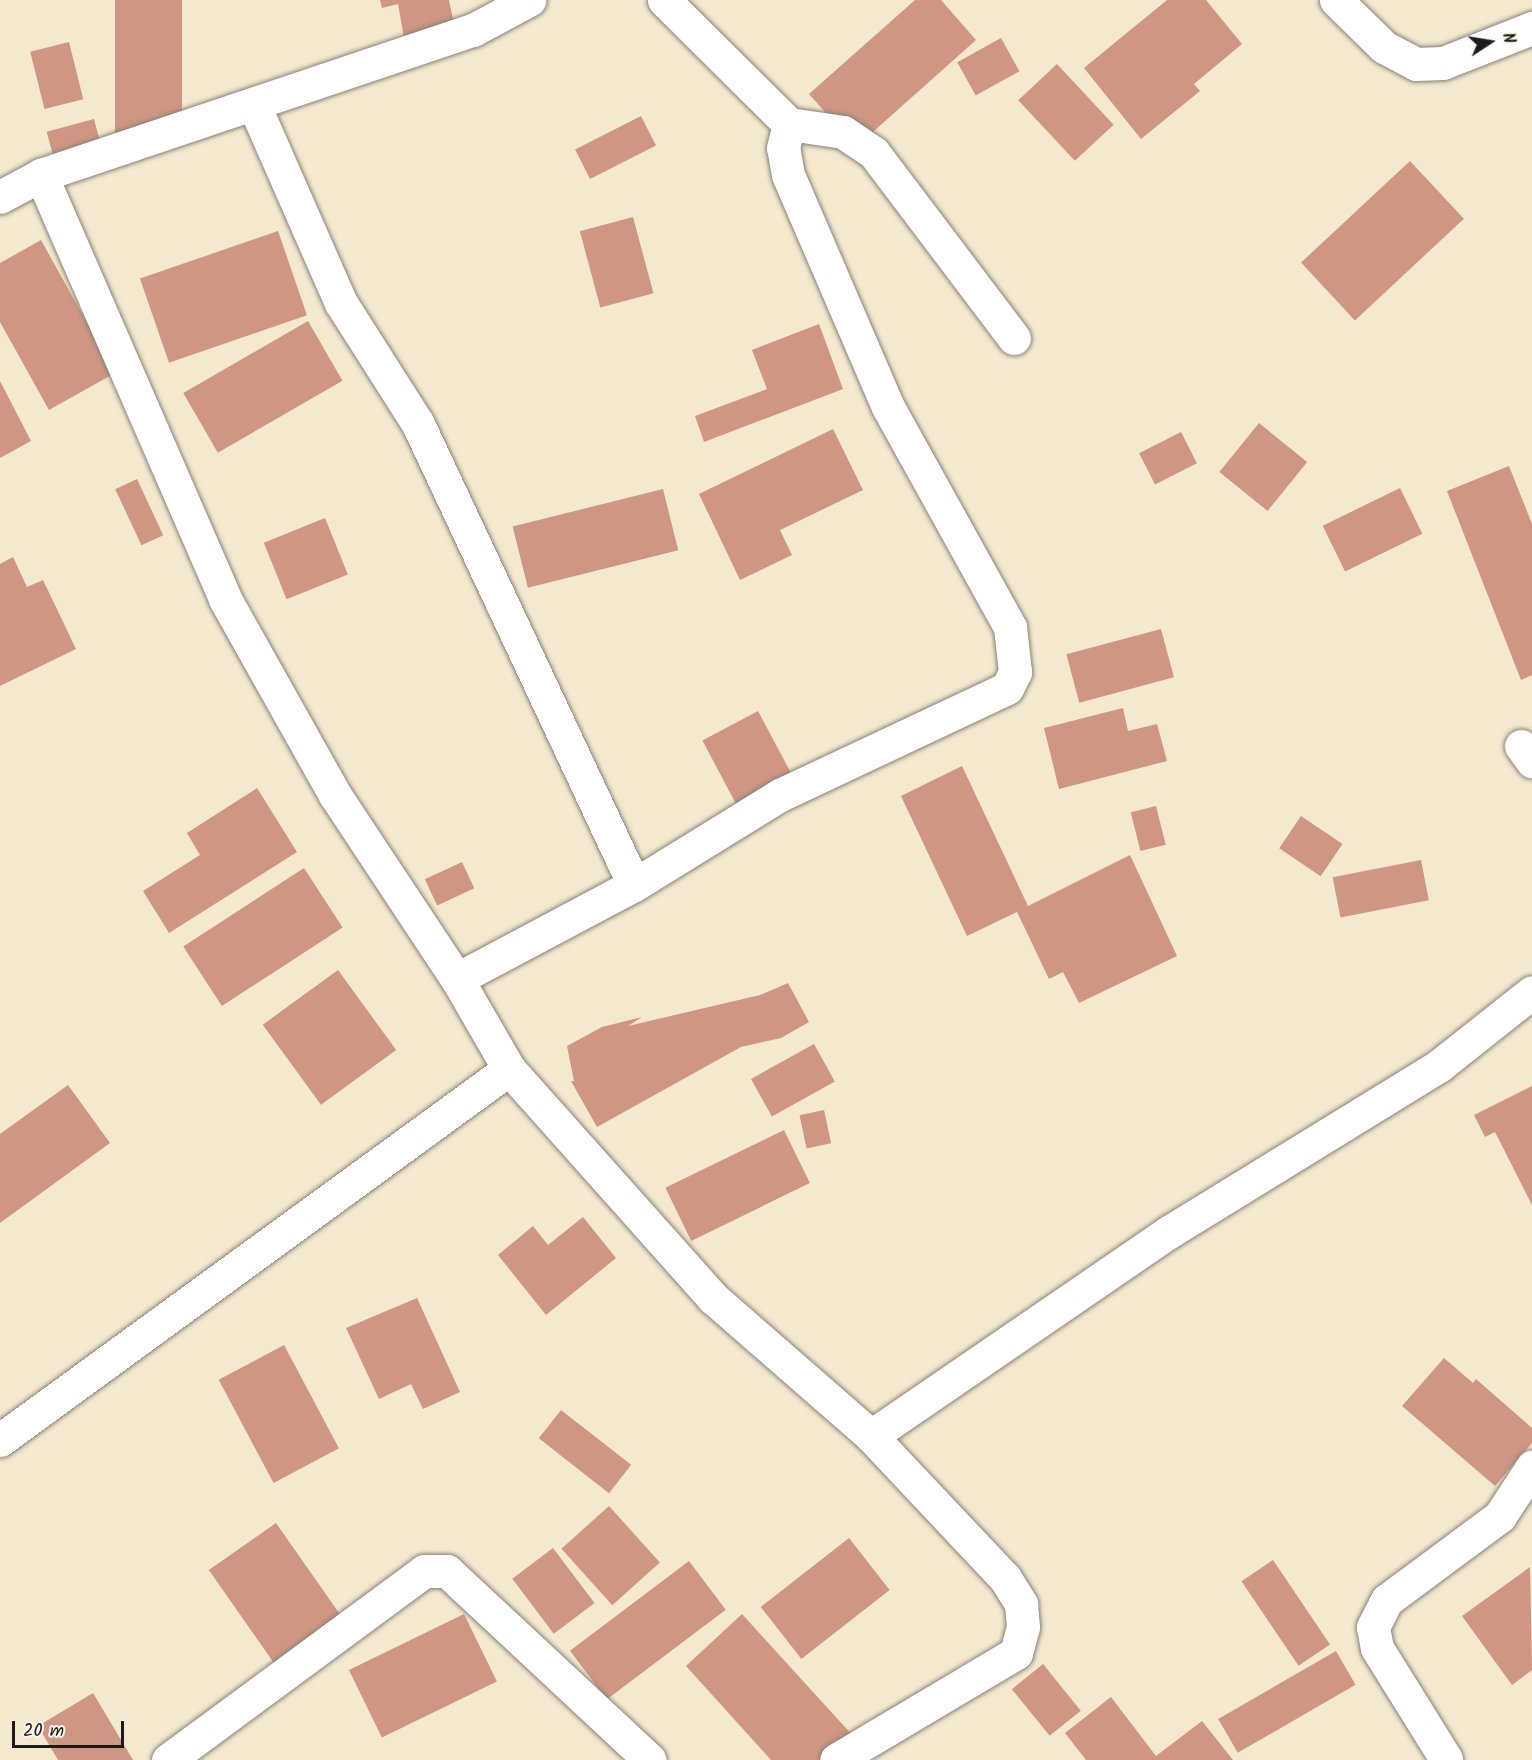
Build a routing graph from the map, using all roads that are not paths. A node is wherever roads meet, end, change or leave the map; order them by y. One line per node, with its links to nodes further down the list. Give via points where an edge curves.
1 (529, 0): 5 (street, via 473,30)
2 (664, 0): 6 (street)
3 (1336, 0): 4 (street, via 1384,47 1416,64 1443,63)
4 (1532, 28)
5 (254, 105): 7 (street); 10 (street, via 341,303 418,424)
6 (789, 124): 9 (street, via 843,132 874,153); 10 (street, via 783,148 788,175 888,407 1010,627 1015,672 1007,687 780,795)
7 (41, 175): 8 (street); 11 (street, via 225,598 336,795)
8 (0, 198)
9 (1014, 338)
10 (634, 885): 11 (street)
11 (457, 979): 13 (street)
12 (1532, 992): 14 (street, via 1440,1065 1169,1232)
13 (509, 1069): 14 (street, via 713,1298); 15 (street)
14 (871, 1436): 20 (street, via 1005,1578 1021,1604 1023,1627 1016,1653)
15 (0, 1440)
16 (1532, 1467): 17 (street, via 1500,1516 1387,1600 1373,1627 1377,1648)
17 (1446, 1759)
18 (168, 1760): 19 (street, via 424,1571 447,1571)
19 (650, 1760)
20 (836, 1760)

